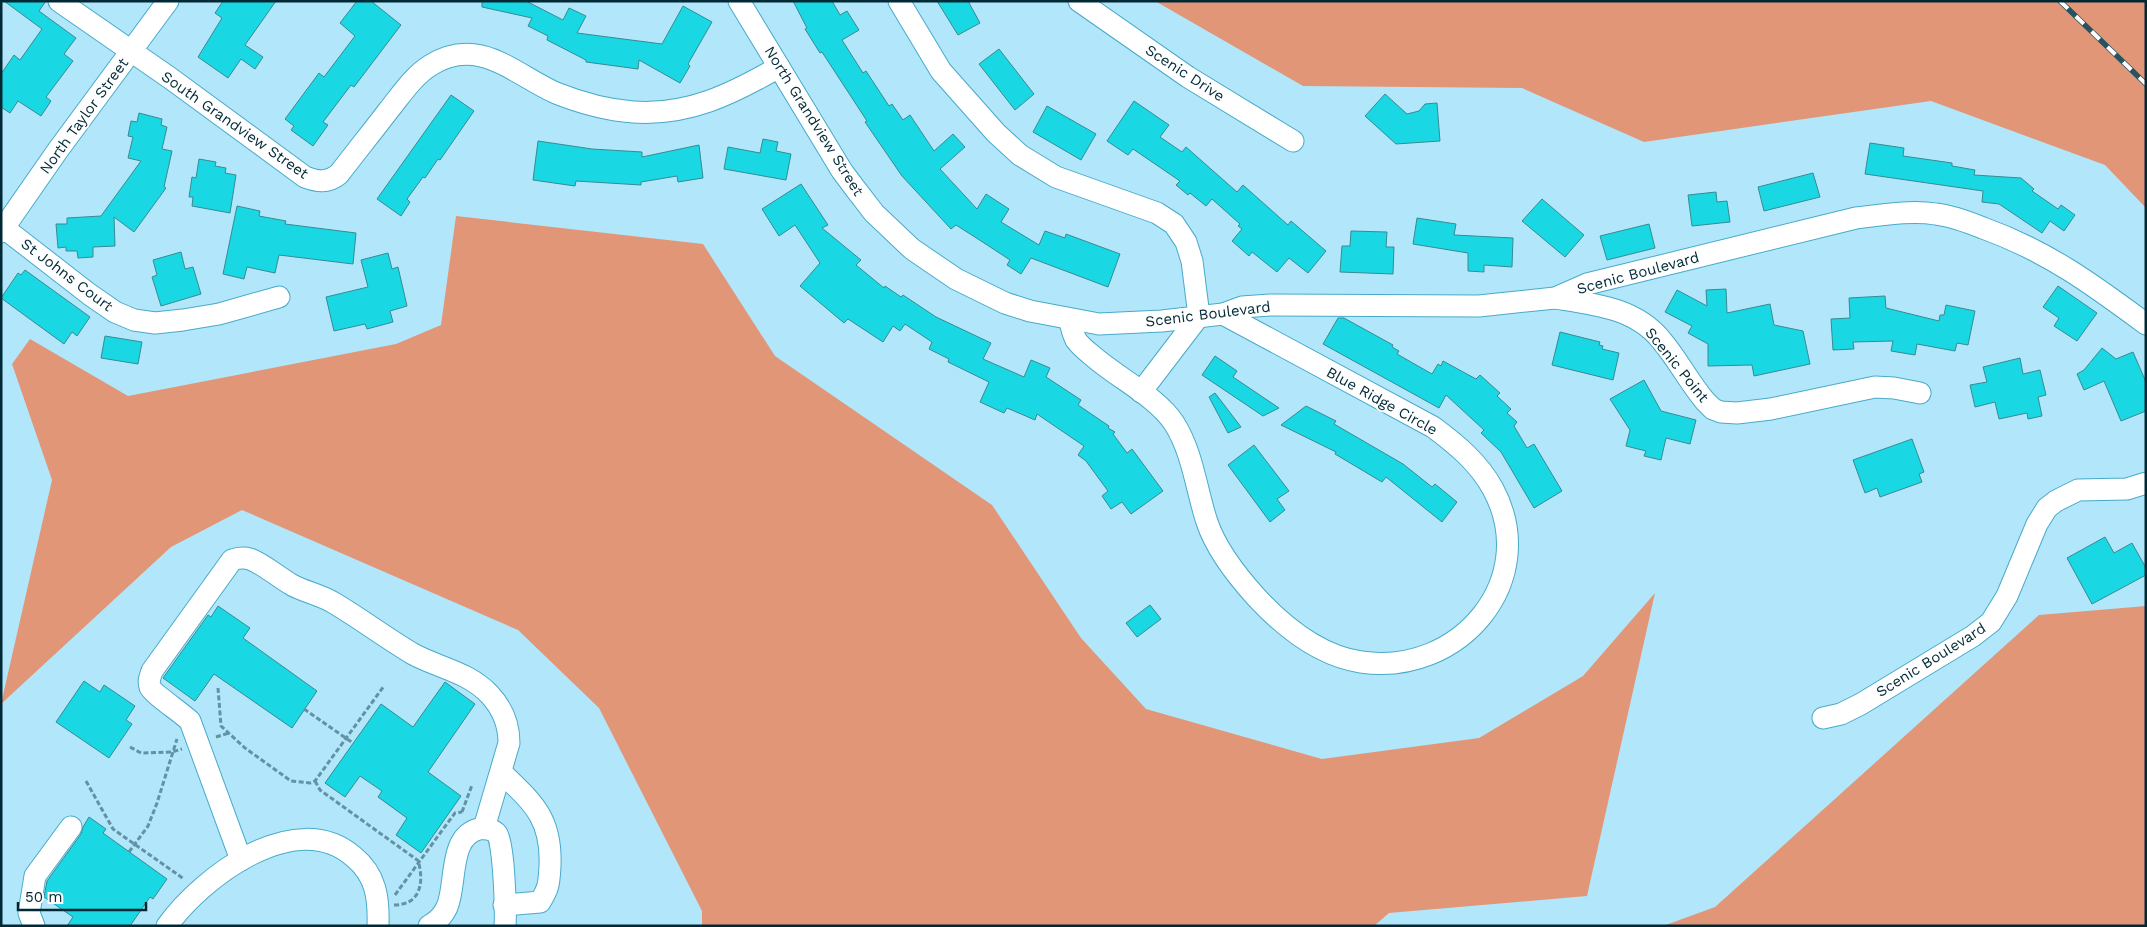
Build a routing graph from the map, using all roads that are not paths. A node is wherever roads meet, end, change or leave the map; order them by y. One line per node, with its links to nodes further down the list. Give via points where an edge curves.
1 (59, 1): 6 (street, South Grandview Street)
2 (168, 1): 6 (street, North Taylor Street)
3 (739, 1): 7 (street, North Grandview Street)
4 (899, 1): 13 (street, via 941,71 1020,155 1056,177 1157,213 1174,224 1186,242 1192,261)
5 (1079, 1): 8 (street, Scenic Drive, via 1188,77)
6 (131, 51): 7 (street, South Grandview Street, via 305,177 324,182 339,174 414,78 447,58 462,55 493,59 565,96 634,112 688,108 714,101); 9 (street, North Taylor Street)
7 (778, 67): 14 (street, North Grandview Street, via 850,182 874,213 912,249 956,279 1005,303)
8 (1293, 141)
9 (3, 230): 10 (street, St Johns Court, via 115,312 134,320 155,323 183,320 219,314)
10 (279, 297)
11 (1555, 298): 12 (street, Scenic Boulevard, via 1479,306 1270,306 1242,308); 15 (street, Scenic Boulevard, via 1587,284 1856,218 1884,214 1935,214 1958,218 2048,257); 17 (street, Scenic Point, via 1610,307 1643,322 1661,340 1694,389 1713,409 1721,412 1771,409 1875,387)
12 (1223, 314): 13 (street, Scenic Boulevard); 16 (street, Blue Ridge Circle, via 1432,427 1461,449 1483,474 1501,506 1507,552 1494,598 1467,633 1449,647 1426,658 1378,664 1337,655 1294,632 1256,597 1225,556 1208,525 1181,436 1167,414)
13 (1199, 316): 14 (street, Scenic Boulevard, via 1122,324); 16 (street)
14 (1070, 320): 16 (street, via 1080,345)
15 (2146, 324)
16 (1141, 392)
17 (1920, 393)
18 (2146, 483): 19 (street, Scenic Boulevard, via 2127,489 2078,490 2056,501 2037,524 2006,596 1991,622 1861,704)
19 (1823, 718)
20 (501, 772): 22 (street); 23 (street, via 509,742 504,714 489,694 470,679 414,655 331,601 292,585 256,562 247,558 232,560 152,671 149,680 154,693 188,719); 24 (street, via 533,803 546,826 551,846 548,889 540,902)
21 (72, 826): 25 (street, via 35,876 29,913)
22 (484, 828): 24 (street, via 497,834 502,847); 28 (street, via 473,831 464,839 454,867 448,906 439,920)
23 (241, 860): 26 (street, via 211,879 186,901); 27 (street, via 296,840 337,844 370,873 375,889)
24 (505, 918)
25 (34, 926)
26 (167, 926)
27 (378, 926)
28 (429, 926)

